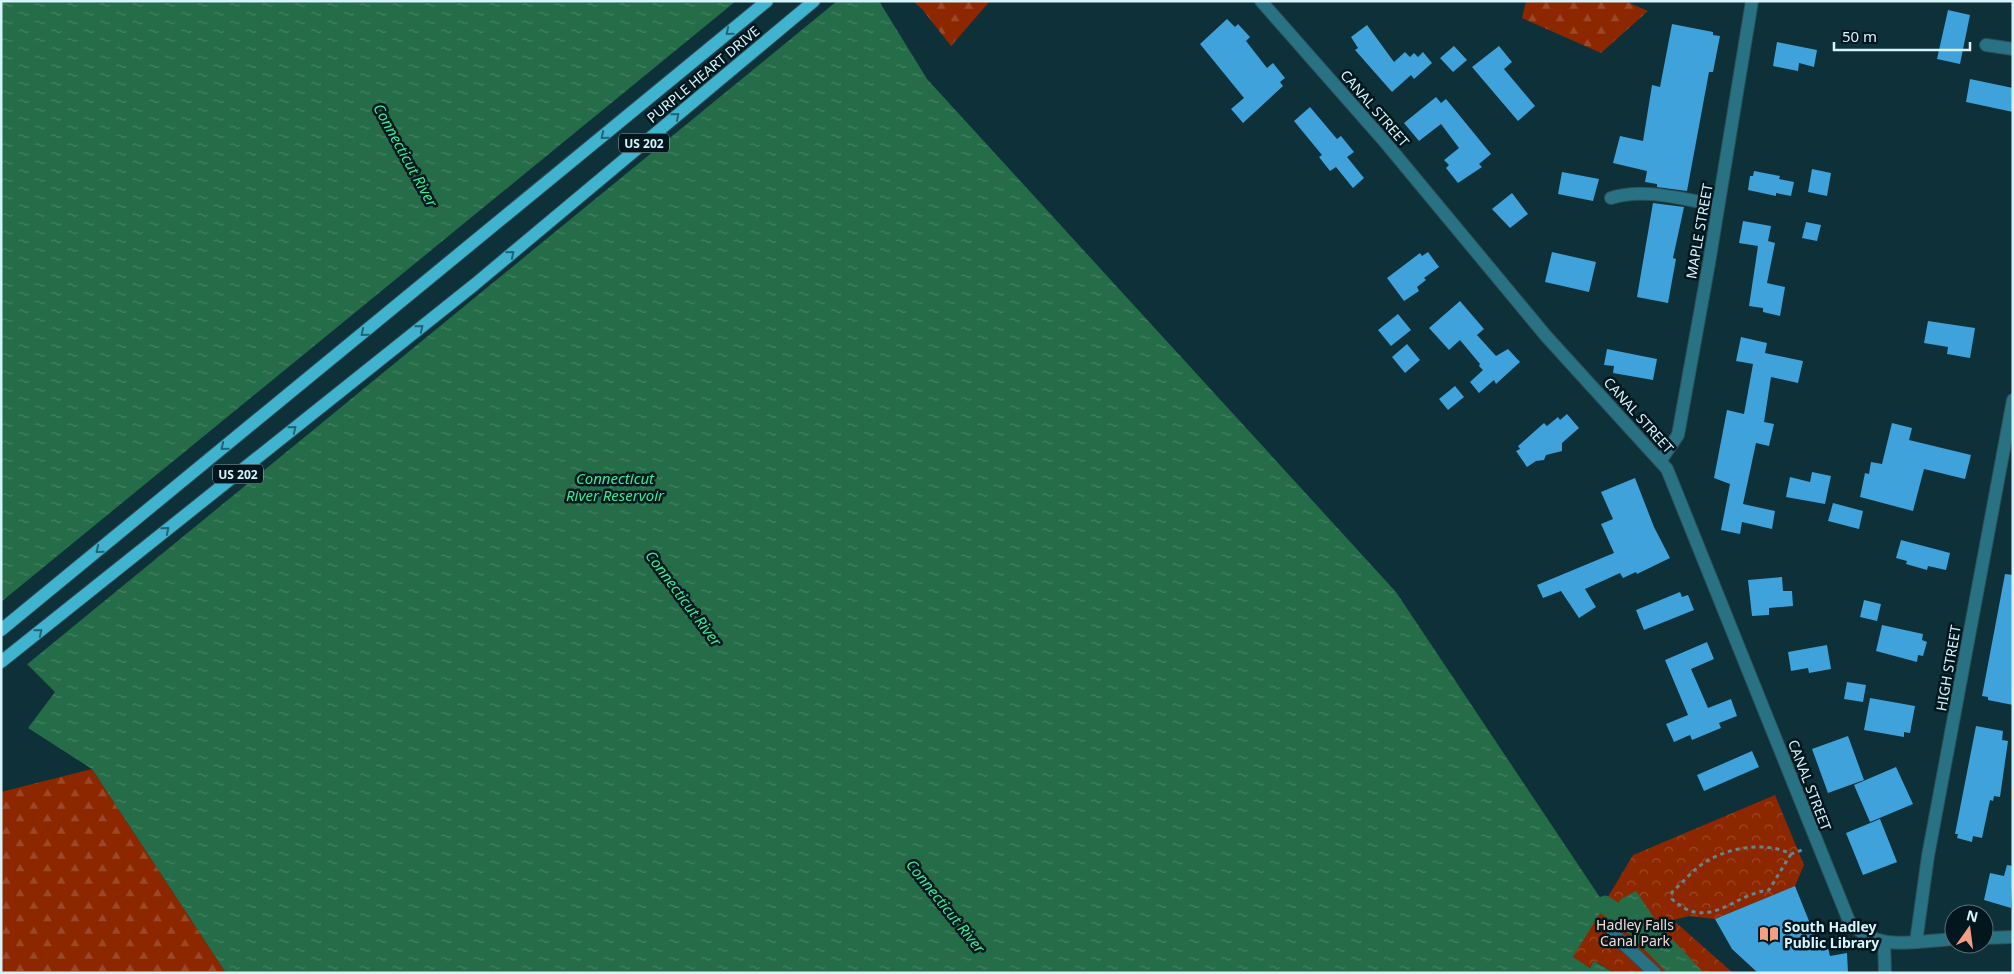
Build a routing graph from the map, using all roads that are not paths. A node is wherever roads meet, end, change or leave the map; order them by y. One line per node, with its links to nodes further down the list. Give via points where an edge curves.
1 (767, 1): 11 (main road, PURPLE HEART DRIVE / US 202, one-way to 11)
2 (814, 1): 12 (main road, PURPLE HEART DRIVE / US 202, one-way to 2, via 474,285)
3 (1261, 1): 10 (street, CANAL STREET, via 1385,142 1546,336)
4 (1752, 1): 8 (street, MAPLE STREET)
5 (1986, 45): 6 (street)
6 (2013, 50)
7 (1611, 198): 8 (street, via 1625,193 1643,194)
8 (1718, 205): 10 (street, MAPLE STREET, via 1678,435)
9 (2013, 400): 18 (street, HIGH STREET, via 1928,856)
10 (1661, 460): 17 (street, CANAL STREET, via 1842,910 1860,932)
11 (1, 630)
12 (1, 662)
13 (1613, 934): 19 (street)
14 (2013, 937): 15 (street)
15 (1994, 938)
16 (1944, 940): 18 (street, CANAL STREET)
17 (1884, 942): 18 (street, CANAL STREET); 20 (street)
18 (1916, 942)
19 (1655, 973)
20 (1885, 973)

